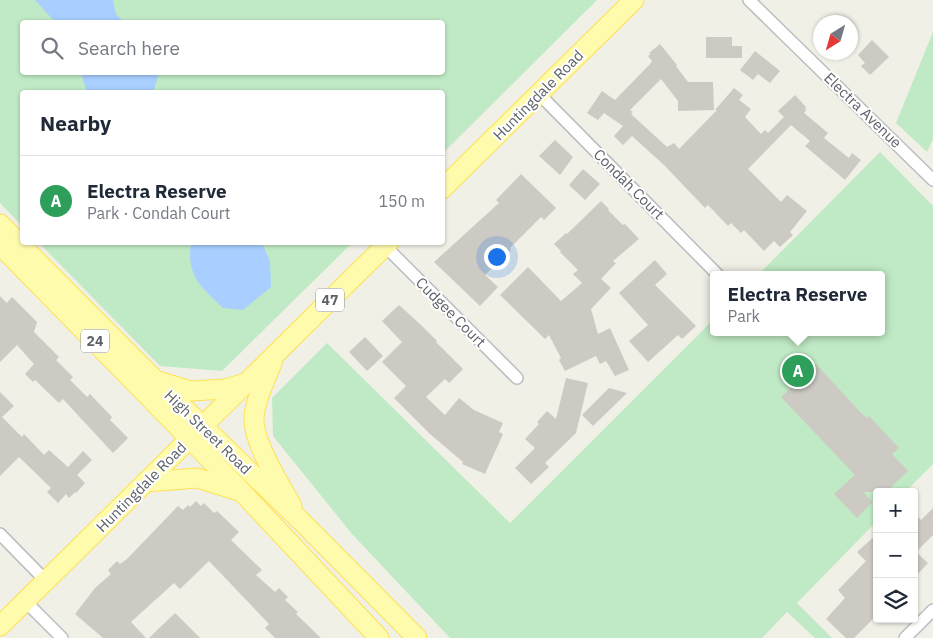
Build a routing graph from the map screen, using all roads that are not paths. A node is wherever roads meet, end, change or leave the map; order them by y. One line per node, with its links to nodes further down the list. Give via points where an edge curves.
1 (634, 0): 3 (main road, Huntingdale Road)
2 (749, 1): 4 (street, Electra Avenue)
3 (539, 94): 5 (main road, Huntingdale Road); 12 (street, Condah Court)
4 (933, 180)
5 (445, 186)
6 (0, 224): 7 (main road, High Street Road / 24)
7 (20, 244)
8 (0, 245): 18 (main road, High Street Road / 24)
9 (21, 245): 15 (main road, High Street Road / 24)
10 (386, 245): 13 (main road, Huntingdale Road / 47)
11 (388, 245): 14 (street, Cudgee Court)
12 (714, 271)
13 (275, 355): 16 (main road, Huntingdale Road / 47); 21 (main road, via 254,417 256,433)
14 (517, 378)
15 (155, 380): 16 (main road, via 190,391 225,389); 17 (main road, High Street Road / 24)
16 (247, 382): 17 (main road, Huntingdale Road / 47)
17 (203, 426): 18 (main road, Huntingdale Road / 47); 21 (main road, High Street Road / 24)
18 (189, 439): 19 (main road, Huntingdale Road / 47); 20 (main road, High Street Road / 24)
19 (146, 482): 20 (main road, via 197,478); 23 (main road, Huntingdale Road / 47)
20 (242, 492): 28 (main road, High Street Road / 24)
21 (302, 522): 29 (main road, High Street Road / 24)
22 (0, 534): 23 (street)
23 (46, 581): 24 (main road, Huntingdale Road / 47)
24 (25, 601): 26 (main road, Huntingdale Road / 47); 27 (street)
25 (933, 610): 30 (street)
26 (0, 626)
27 (62, 638)
28 (379, 638)
29 (417, 638)
30 (905, 638)

